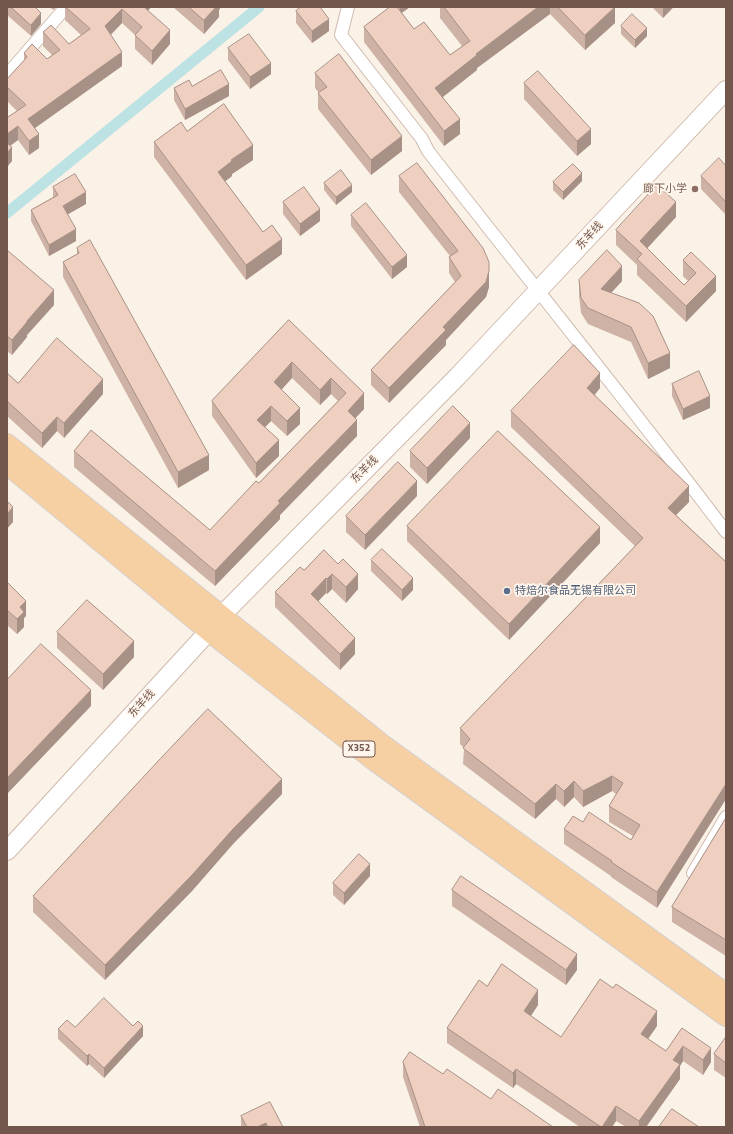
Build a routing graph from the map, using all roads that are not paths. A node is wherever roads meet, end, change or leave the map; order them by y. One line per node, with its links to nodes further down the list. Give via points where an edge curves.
1 (66, 7): 3 (street)
2 (348, 7): 5 (street, via 340,35)
3 (7, 75)
4 (726, 90): 5 (main road, 东羊线)
5 (538, 292): 8 (street, via 660,444); 9 (main road, 东羊线)
6 (7, 444): 9 (main road, X352)
7 (7, 464): 9 (main road, X352)
8 (726, 532)
9 (215, 624): 11 (main road, 东羊线); 13 (main road, X352); 14 (main road, X352, via 374,760)
10 (726, 817): 12 (street)
11 (7, 851)
12 (688, 881)
13 (726, 994)
14 (726, 1016)

